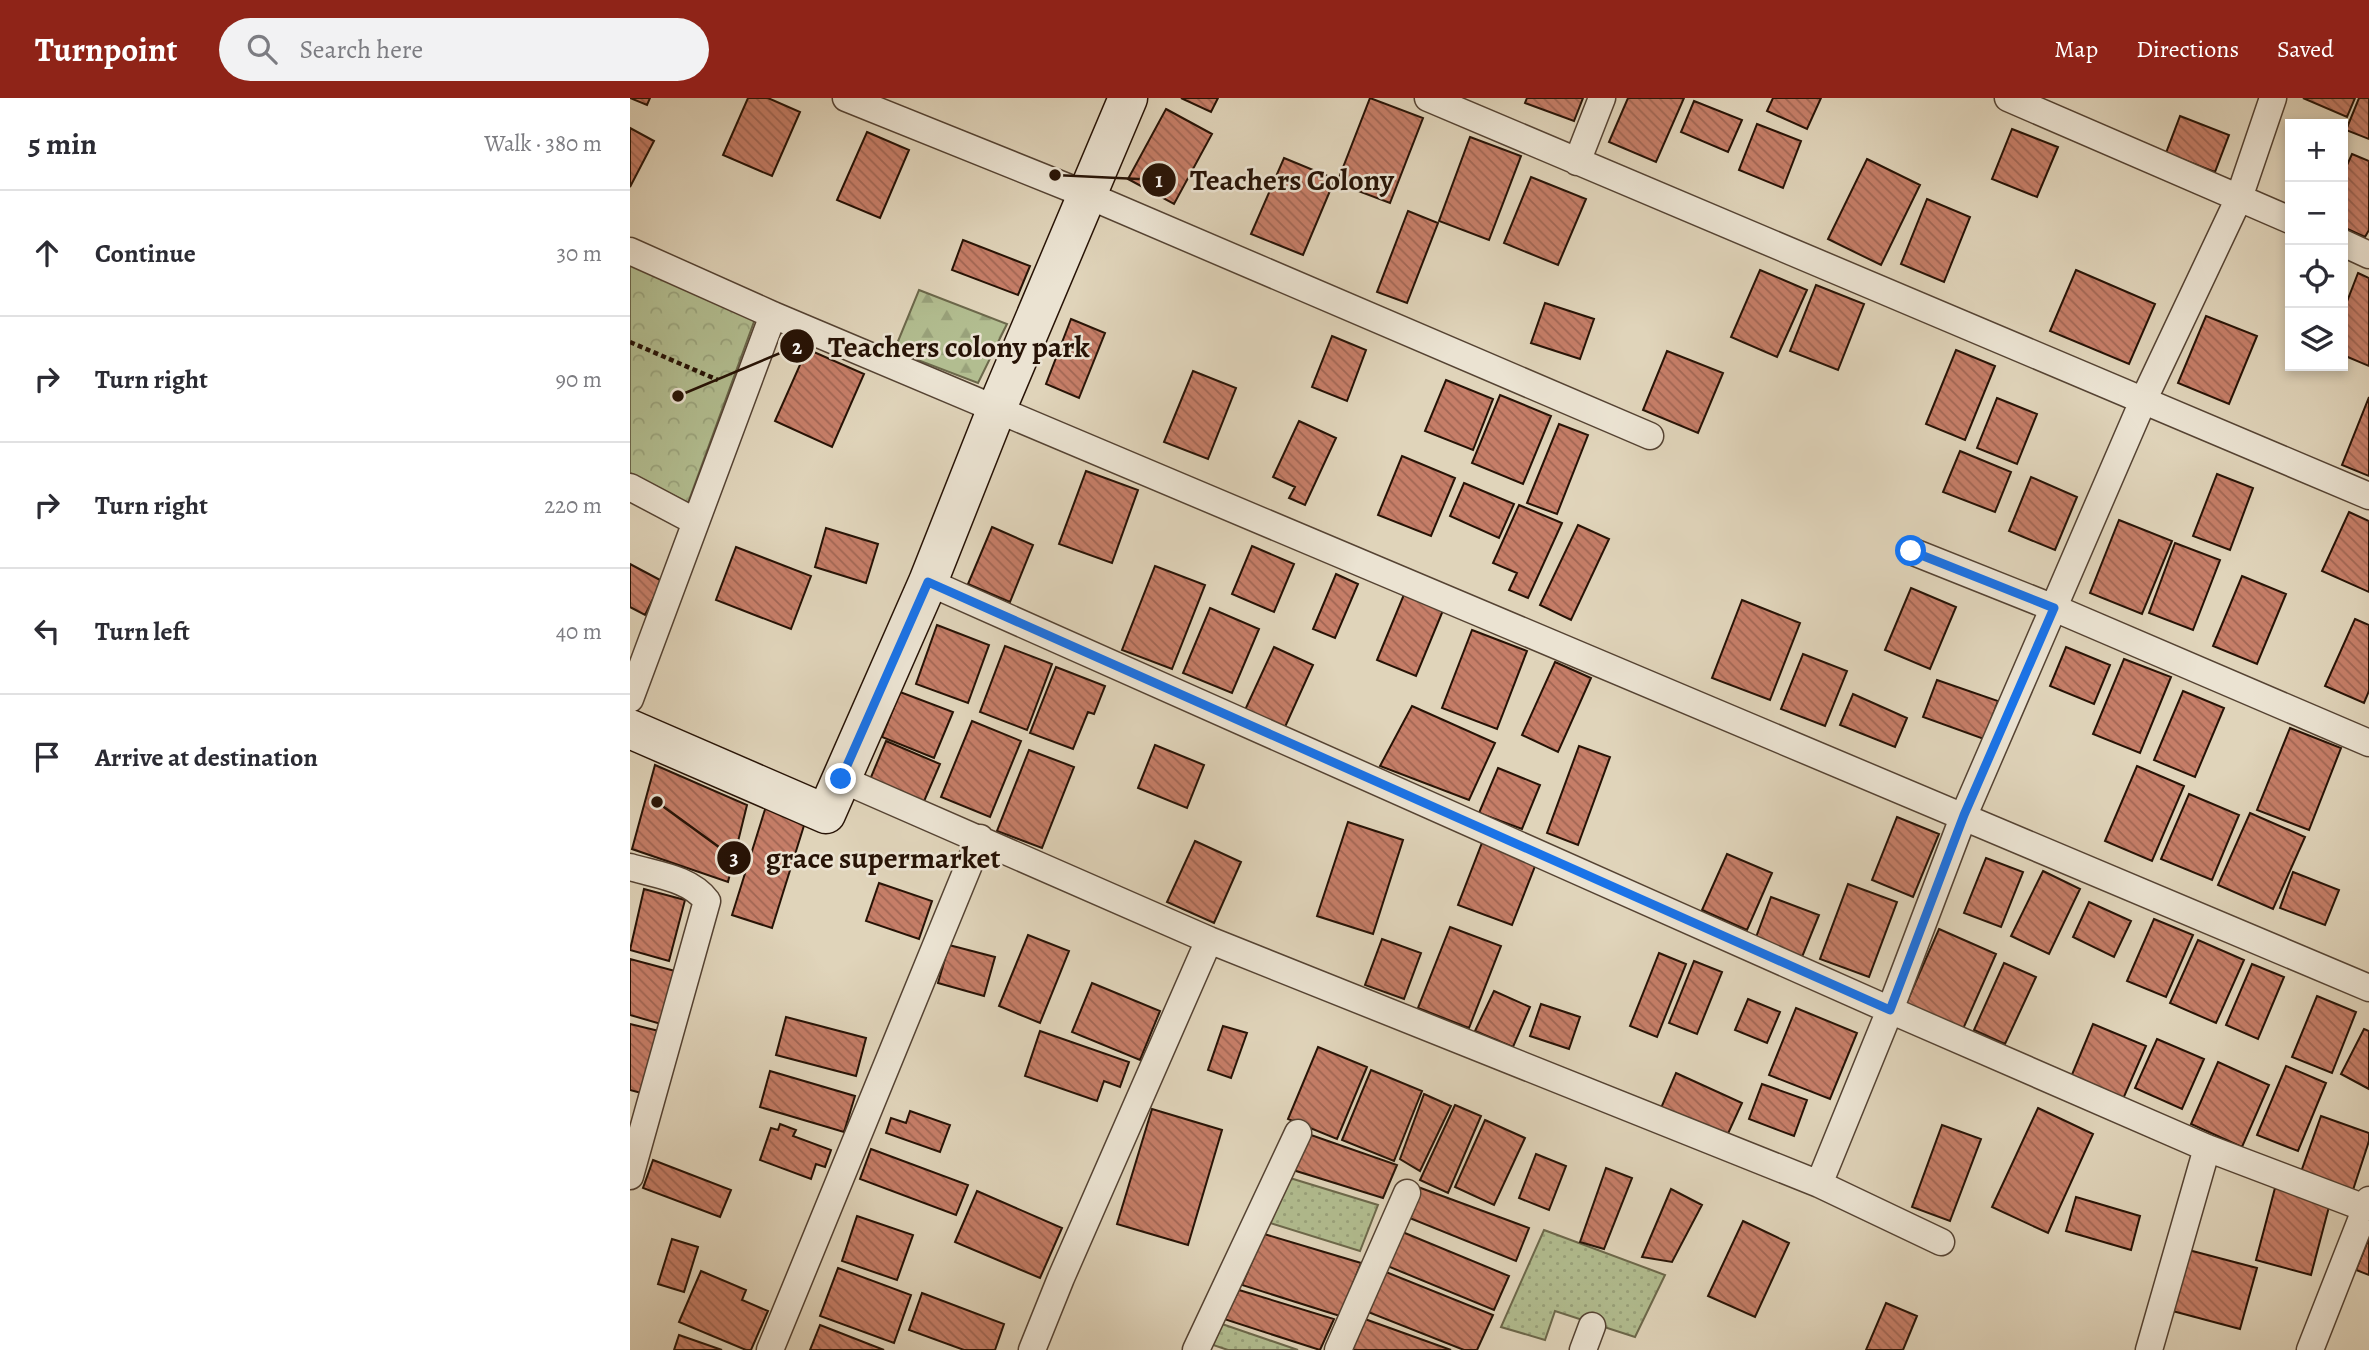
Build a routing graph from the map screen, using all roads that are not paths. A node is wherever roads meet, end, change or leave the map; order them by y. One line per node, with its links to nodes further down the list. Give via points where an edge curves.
1 (1128, 98): 8 (main road)
2 (1427, 98): 7 (street)
3 (1602, 98): 7 (street)
4 (2008, 98): 9 (street)
5 (2273, 98): 9 (street)
6 (850, 99): 8 (street)
7 (1577, 162): 15 (street)
8 (1087, 195): 16 (main road); 17 (street)
9 (2239, 198): 10 (street); 15 (street)
10 (2285, 218)
11 (2348, 245): 13 (street)
12 (630, 251): 14 (street)
13 (2369, 254)
14 (772, 315): 16 (street); 20 (street)
15 (2143, 401): 19 (street); 23 (street)
16 (997, 408): 22 (main road); 28 (street)
17 (1650, 436)
18 (630, 487): 20 (street)
19 (2369, 496)
20 (696, 522): 24 (street)
21 (1911, 551): 23 (street)
22 (928, 582): 27 (main road); 33 (street)
23 (2054, 608): 26 (street); 28 (street)
24 (630, 699)
25 (630, 729): 27 (main road, via 825,814)
26 (2369, 743)
27 (841, 779): 29 (street)
28 (1964, 815): 32 (street); 33 (street)
29 (980, 838): 31 (street); 42 (street)
30 (630, 867): 36 (street, via 688,884 707,901)
31 (1209, 940): 37 (street); 43 (street)
32 (2369, 988)
33 (1890, 1010): 35 (street); 37 (street)
34 (1298, 1133): 44 (street)
35 (2207, 1148): 39 (street); 46 (street)
36 (630, 1176)
37 (1819, 1184): 40 (street)
38 (1407, 1192): 45 (street)
39 (2367, 1204): 41 (street)
40 (1941, 1242)
41 (2314, 1349)
42 (770, 1350)
43 (1032, 1350)
44 (1196, 1350)
45 (1338, 1350)
46 (2149, 1350)

